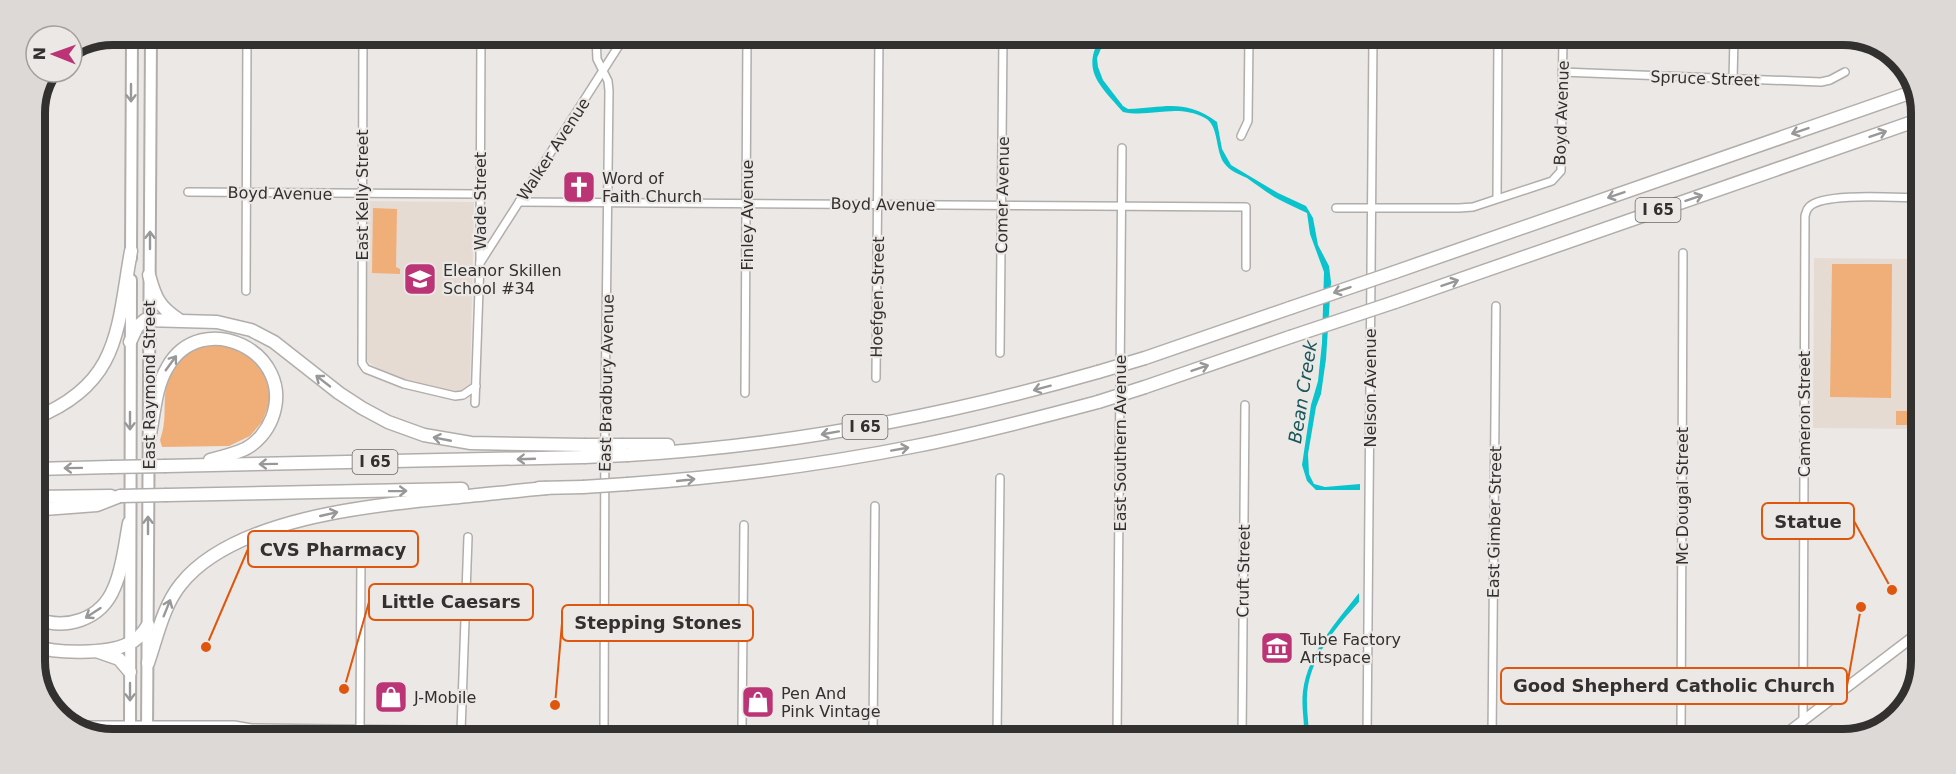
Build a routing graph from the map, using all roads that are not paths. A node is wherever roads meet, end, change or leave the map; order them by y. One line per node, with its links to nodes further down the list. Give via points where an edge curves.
1 (132, 45): 38 (main road, East Raymond Street, one-way to 38)
2 (151, 45): 42 (main road, East Raymond Street, one-way to 2)
3 (247, 45): 25 (street)
4 (363, 45): 26 (street, East Kelly Street)
5 (481, 45): 27 (street, Wade Street)
6 (596, 45): 16 (street, East Bradbury Avenue)
7 (619, 45): 16 (street, Walker Avenue)
8 (747, 45): 32 (street, Finley Avenue)
9 (879, 45): 33 (street, Hoefgen Street)
10 (1003, 45): 34 (street, Comer Avenue)
11 (1249, 45): 22 (street, via 1248,121)
12 (1373, 45): 37 (street, Nelson Avenue)
13 (1498, 45): 28 (street)
14 (1563, 45): 17 (street, Boyd Avenue)
15 (1734, 45): 19 (street)
16 (603, 71): 30 (street, Walker Avenue); 31 (street, East Bradbury Avenue, via 609,84)
17 (1562, 72): 19 (street, Spruce Street); 28 (street, Boyd Avenue, via 1560,171 1552,181)
18 (1845, 72): 19 (street, Spruce Street, via 1821,82)
19 (1733, 80)
20 (1908, 93): 56 (highway, I 65, one-way to 56, bridge, via 1145,358 1020,394 826,434 738,446)
21 (1911, 122): 60 (highway, I 65, one-way to 21, bridge, via 766,471 903,449 1098,402)
22 (1241, 136)
23 (1122, 148): 35 (street, East Southern Avenue)
24 (188, 192): 25 (street, Boyd Avenue)
25 (246, 192): 26 (street, Boyd Avenue); 43 (street)
26 (363, 194): 27 (street, Boyd Avenue); 50 (street, East Kelly Street, via 362,363 366,369 414,387 455,396)
27 (480, 194): 40 (street, Wade Street)
28 (1497, 198): 37 (street, Boyd Avenue, via 1459,208)
29 (1911, 198): 77 (street, Cameron Street, via 1823,200 1810,206 1804,216)
30 (519, 202): 31 (street, Boyd Avenue); 40 (street, Walker Avenue)
31 (608, 202): 32 (street, Boyd Avenue); 84 (street, East Bradbury Avenue)
32 (747, 203): 33 (street, Boyd Avenue); 51 (street, Finley Avenue)
33 (878, 205): 34 (street, Boyd Avenue); 49 (street, Hoefgen Street)
34 (1002, 206): 35 (street, Boyd Avenue); 48 (street, Comer Avenue)
35 (1121, 206): 41 (street, Boyd Avenue, via 1246,207); 88 (street, East Southern Avenue)
36 (1336, 208): 37 (street, Boyd Avenue)
37 (1371, 208): 90 (street, Nelson Avenue)
38 (131, 251): 47 (main road, East Raymond Street); 54 (highway, via 114,344 107,360 78,396)
39 (1683, 253): 92 (street, Mc Dougal Street)
40 (480, 263): 50 (street, Wade Street)
41 (1246, 267)
42 (149, 275): 45 (main road, East Raymond Street); 46 (highway, via 159,303)
43 (246, 291)
44 (1496, 306): 91 (street, East Gimber Street)
45 (149, 319): 46 (highway); 47 (highway, via 137,327); 55 (main road, East Raymond Street)
46 (179, 320): 56 (highway, one-way to 46, via 471,443 413,432 355,404 258,333 225,323)
47 (130, 342): 65 (main road, East Raymond Street, one-way to 65)
48 (1000, 353)
49 (876, 378)
50 (476, 386): 52 (street, Wade Street)
51 (745, 393)
52 (475, 403)
53 (1245, 405): 89 (street, Cruft Street)
54 (45, 414)
55 (149, 439): 57 (highway, one-way to 57, via 162,379 177,355 194,343 213,339 232,340 249,348 265,364 274,385 275,403 269,425 245,449); 70 (main road, East Raymond Street, one-way to 55)
56 (584, 451): 57 (highway, I 65, one-way to 57)
57 (189, 465): 58 (highway, I 65, one-way to 58, bridge)
58 (45, 469)
59 (1000, 478): 87 (street)
60 (547, 488): 62 (highway, I 65, one-way to 60, bridge); 75 (highway, one-way to 60, via 175,592 205,560 231,546 338,512)
61 (45, 497): 62 (highway, I 65)
62 (112, 498): 64 (highway, via 97,505)
63 (875, 506): 86 (street)
64 (45, 509)
65 (129, 523): 69 (highway, one-way to 69, via 115,587 101,608 70,623); 72 (main road, East Raymond Street)
66 (744, 525): 85 (street)
67 (468, 537): 83 (street)
68 (361, 553): 82 (street)
69 (45, 621)
70 (148, 625): 72 (highway); 75 (main road, East Raymond Street)
71 (1911, 638): 77 (main road)
72 (130, 643): 74 (highway); 76 (main road, East Raymond Street)
73 (45, 648): 74 (highway)
74 (92, 651): 76 (highway, via 118,658)
75 (148, 663): 79 (main road, East Raymond Street)
76 (130, 672): 78 (main road, East Raymond Street, one-way to 78)
77 (1803, 721): 93 (main road)
78 (130, 729)
79 (147, 729)
80 (169, 729): 81 (main road)
81 (251, 729)
82 (360, 729)
83 (461, 729)
84 (604, 729)
85 (740, 729)
86 (873, 729)
87 (997, 729)
88 (1118, 729)
89 (1242, 729)
90 (1367, 729)
91 (1492, 729)
92 (1681, 729)
93 (1792, 729)

